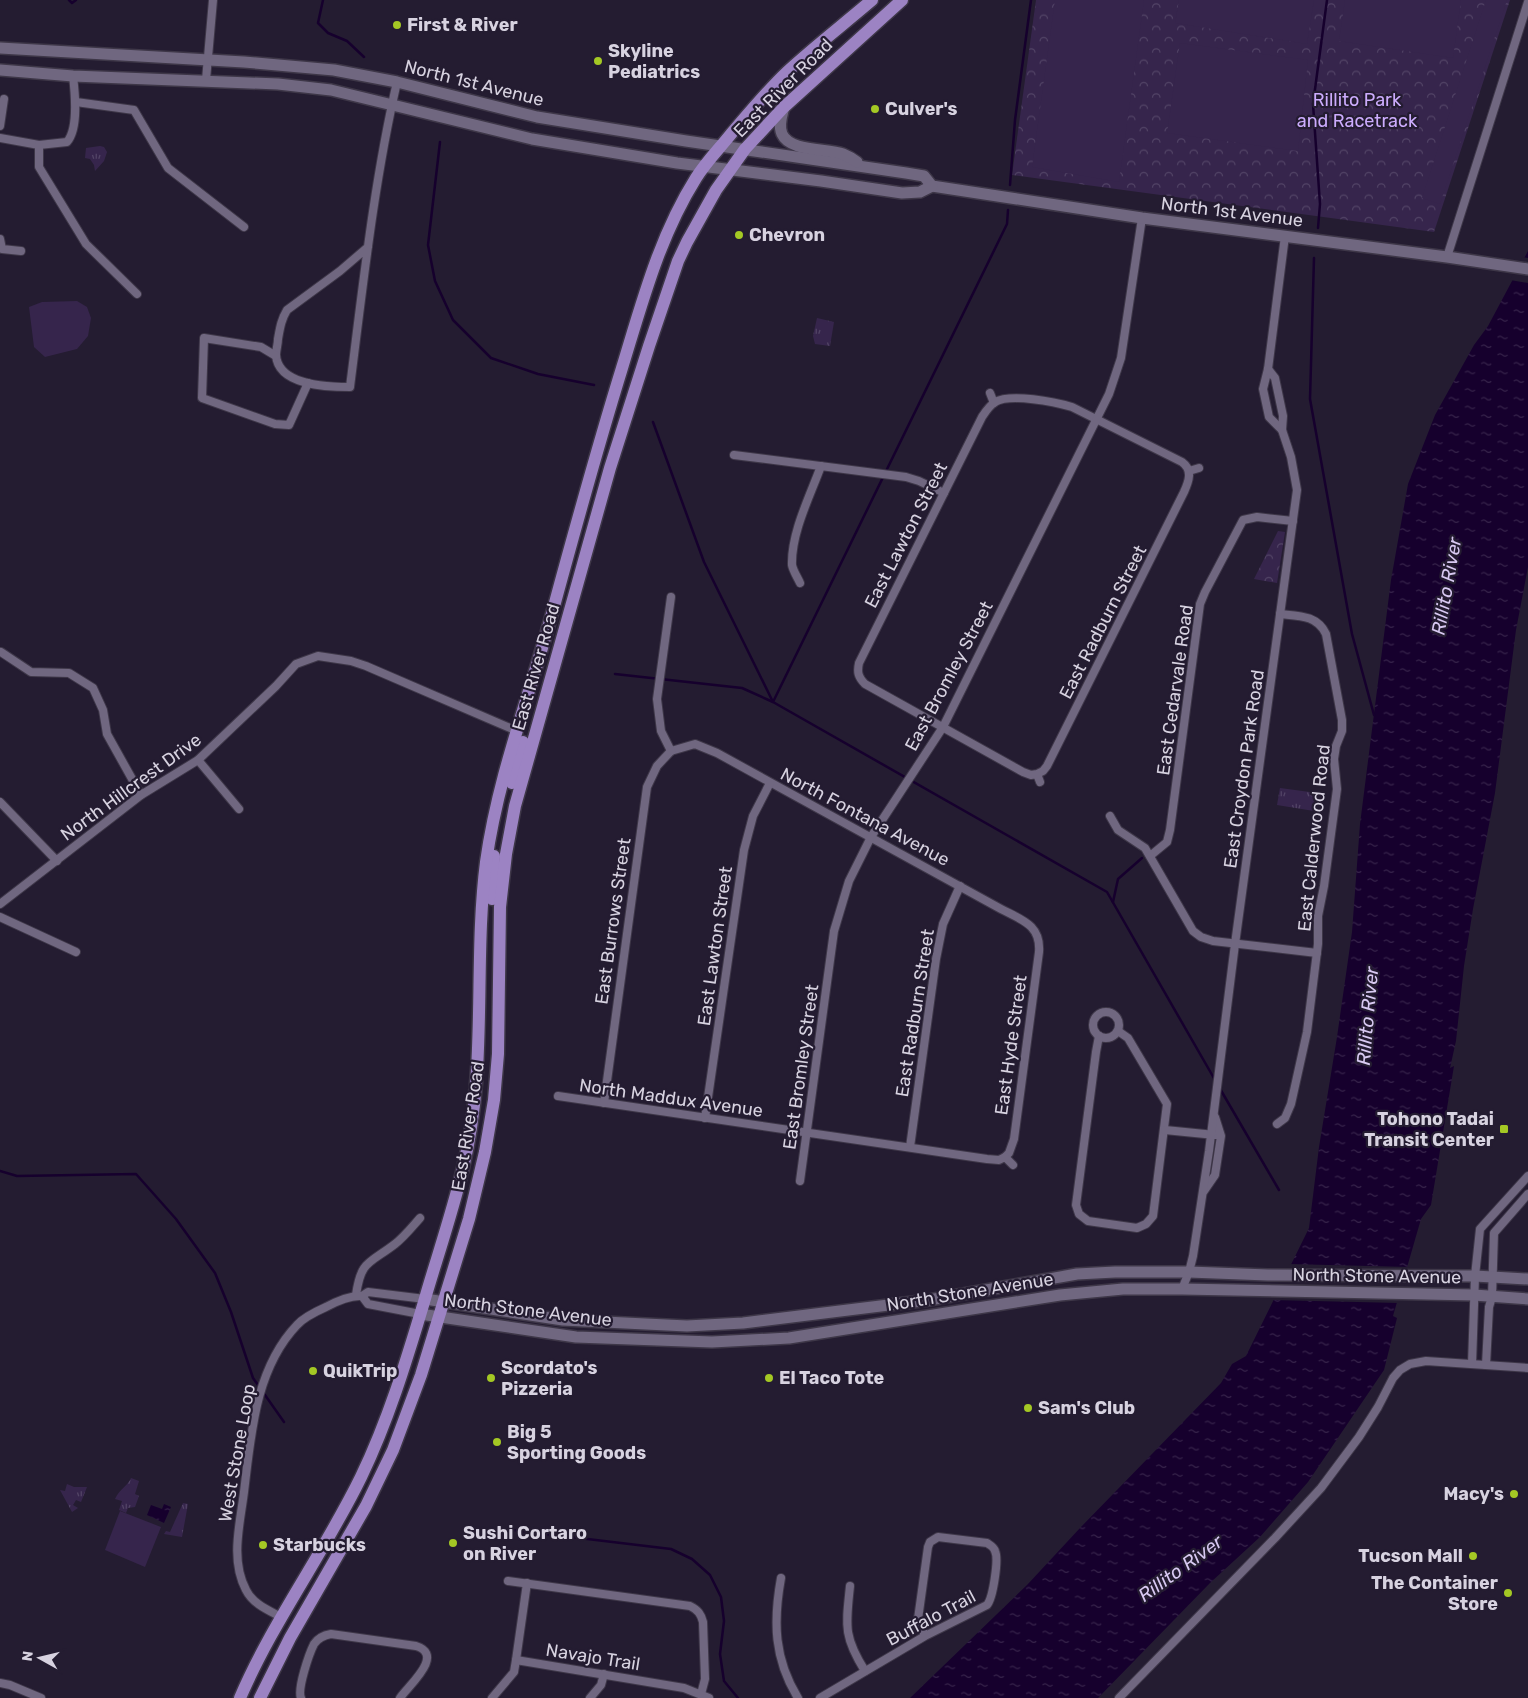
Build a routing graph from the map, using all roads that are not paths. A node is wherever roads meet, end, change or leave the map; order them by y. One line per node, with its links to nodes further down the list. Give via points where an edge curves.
1 (213, 0): 6 (street)
2 (872, 0): 18 (main road, East River Road, via 788,71)
3 (902, 0): 14 (main road, East River Road)
4 (1528, 2): 30 (street)
5 (0, 48): 6 (main road, North 1st Avenue)
6 (207, 60): 9 (street); 10 (main road, North 1st Avenue, via 334,70)
7 (0, 70): 8 (main road, North 1st Avenue)
8 (73, 76): 9 (main road, North 1st Avenue); 12 (street)
9 (206, 80): 13 (main road, North 1st Avenue, via 331,90)
10 (398, 82): 13 (street); 18 (main road, North 1st Avenue, via 537,117)
11 (4, 99): 15 (street)
12 (76, 102): 17 (street, via 71,137 67,142); 25 (street, via 134,110 168,168)
13 (392, 104): 21 (main road, North 1st Avenue, via 532,139); 28 (street)
14 (784, 107): 19 (main road, East River Road); 20 (main road, via 780,125 786,140 794,145 843,154)
15 (0, 126)
16 (0, 138): 17 (street)
17 (39, 145): 32 (street, via 39,167 86,244)
18 (721, 146): 19 (main road, North 1st Avenue); 21 (main road, East River Road)
19 (746, 149): 20 (main road, North 1st Avenue); 22 (main road, East River Road)
20 (865, 166): 23 (main road, North 1st Avenue, via 924,176)
21 (704, 167): 22 (main road, North 1st Avenue); 51 (main road, East River Road, via 664,238 650,275)
22 (730, 171): 23 (main road, North 1st Avenue, via 902,193 920,192); 63 (main road, East River Road, via 707,204 687,242 649,346 610,468 523,774)
23 (932, 186): 24 (main road, North 1st Avenue)
24 (1142, 218): 26 (main road, North 1st Avenue); 38 (street, East Bromley Street, via 1121,358)
25 (244, 227)
26 (1285, 236): 30 (main road, North 1st Avenue); 34 (street, East Croydon Park Road)
27 (0, 240): 29 (street, via 2,249)
28 (368, 247): 33 (street, via 287,310 281,319); 35 (street, via 350,388)
29 (22, 250)
30 (1447, 257): 31 (main road, North 1st Avenue)
31 (1528, 269)
32 (137, 294)
33 (276, 356): 35 (street, via 282,370); 35 (street, via 261,347 204,338 202,398 275,424 289,425)
34 (1268, 369): 39 (street, East Croydon Park Road, via 1275,378 1283,416); 39 (street, East Croydon Park Road, via 1263,389 1269,417)
35 (308, 383)
36 (990, 393): 37 (street)
37 (994, 402): 38 (street, via 1018,399 1060,403); 44 (street, East Lawton Street, via 982,416)
38 (1097, 418): 43 (street, via 1182,462); 50 (street, East Bromley Street)
39 (1282, 430): 45 (street, East Croydon Park Road, via 1297,490)
40 (734, 455): 41 (street)
41 (821, 466): 44 (street, via 906,477); 46 (street, via 801,517 794,547 792,567)
42 (1199, 468): 43 (street)
43 (1189, 470): 54 (street, East Radburn Street, via 1184,492 1048,766)
44 (944, 493): 50 (street, East Lawton Street, via 857,672 865,684)
45 (1293, 521): 48 (street, East Croydon Park Road); 64 (street, East Cedarvale Road, via 1257,516 1243,520 1205,592 1200,604 1170,830 1167,842)
46 (800, 583)
47 (671, 597): 52 (street, via 657,699 661,731)
48 (1280, 614): 71 (street, East Croydon Park Road); 73 (street, East Calderwood Road, via 1311,618 1323,628 1342,710 1342,731 1334,759 1337,789 1318,916)
49 (1, 652): 57 (street, via 31,672 69,673 93,688 107,734)
50 (943, 727): 54 (street, via 1023,772); 62 (street, East Bromley Street)
51 (518, 731): 53 (street, North Hillcrest Drive, via 366,666 318,656 296,664); 61 (main road, East River Road, via 500,789); 63 (main road, via 523,742 502,826)
52 (671, 751): 56 (street, North Fontana Avenue, via 695,744); 77 (street, East Burrows Street, via 657,766 647,787)
53 (198, 760): 57 (street, North Hillcrest Drive); 59 (street)
54 (1037, 774): 55 (street)
55 (1040, 782)
56 (770, 783): 62 (street, North Fontana Avenue); 79 (street, East Lawton Street, via 753,816 744,850)
57 (141, 795): 65 (street, North Hillcrest Drive)
58 (0, 802): 65 (street)
59 (239, 809)
60 (1110, 816): 64 (street, via 1118,830 1145,848)
61 (492, 829): 70 (main road, via 495,862 491,931); 101 (main road, East River Road, via 481,913 479,1049 469,1139 449,1224)
62 (871, 838): 66 (street, North Fontana Avenue); 82 (street, East Bromley Street, via 849,880 834,931)
63 (506, 854): 70 (main road, East River Road)
64 (1150, 856): 71 (street, via 1194,931 1201,937)
65 (57, 860): 67 (street, North Hillcrest Drive)
66 (960, 886): 69 (street, North Fontana Avenue, via 1028,924); 85 (street, East Radburn Street, via 943,924 936,959)
67 (0, 904)
68 (0, 916): 72 (street)
69 (1038, 935): 86 (street, East Hyde Street, via 1039,952 1015,1130 1012,1146)
70 (499, 938): 103 (main road, East River Road, via 498,1054 494,1100 478,1187)
71 (1235, 944): 73 (street); 78 (street, East Croydon Park Road)
72 (76, 952)
73 (1317, 954): 80 (street, East Calderwood Road, via 1307,1032 1294,1090 1285,1118)
74 (1118, 1031): 75 (street, via 1110,1038); 75 (street, via 1120,1024 1116,1016 1109,1012 1100,1013 1093,1023 1095,1032); 81 (street, via 1128,1038 1167,1104)
75 (1100, 1036): 81 (street, via 1076,1205 1079,1214 1088,1221 1137,1228 1146,1224 1153,1216)
76 (558, 1096): 77 (street, North Maddux Avenue)
77 (604, 1103): 79 (street, North Maddux Avenue)
78 (1214, 1110): 83 (street, East Croydon Park Road); 84 (street, East Croydon Park Road)
79 (705, 1118): 82 (street, North Maddux Avenue)
80 (1277, 1124)
81 (1165, 1130): 83 (street)
82 (807, 1132): 85 (street, North Maddux Avenue); 89 (street, East Bromley Street)
83 (1211, 1135): 84 (street); 90 (street, East Croydon Park Road)
84 (1221, 1136): 90 (street, East Croydon Park Road, via 1215,1175)
85 (910, 1147): 86 (street, North Maddux Avenue, via 993,1160)
86 (1005, 1157): 87 (street)
87 (1014, 1165)
88 (1528, 1176): 94 (street, via 1480,1229)
89 (800, 1181)
90 (1202, 1192): 93 (street, East Croydon Park Road)
91 (1528, 1194): 95 (street, via 1494,1233)
92 (420, 1218): 99 (street, via 395,1244 366,1264 359,1276)
93 (1189, 1272): 94 (main road, North Stone Avenue, via 1268,1276); 97 (street, East Croydon Park Road); 103 (main road, North Stone Avenue, via 1077,1274 929,1300 743,1323 687,1326 563,1320)
94 (1475, 1276): 95 (main road, North Stone Avenue); 98 (street)
95 (1492, 1276): 96 (main road, North Stone Avenue); 100 (street)
96 (1528, 1279)
97 (1182, 1289): 98 (main road, North Stone Avenue); 105 (main road, North Stone Avenue, via 1123,1289 1060,1295 789,1338 712,1342 576,1337)
98 (1474, 1295): 100 (main road, North Stone Avenue); 106 (street)
99 (359, 1296): 101 (street, West Stone Loop, via 382,1292); 104 (street, via 368,1304); 113 (street, West Stone Loop, via 334,1302 298,1324 268,1370 257,1404 237,1555 246,1590 260,1606)
100 (1492, 1297): 102 (main road, North Stone Avenue); 107 (street)
101 (424, 1298): 103 (main road, North Stone Avenue); 104 (main road, East River Road)
102 (1528, 1299)
103 (444, 1302): 105 (main road, East River Road)
104 (420, 1314): 105 (main road, North Stone Avenue); 113 (main road, East River Road, via 382,1429 352,1493)
105 (439, 1317): 123 (main road, East River Road, via 402,1428 369,1501 290,1638)
106 (1472, 1364): 107 (street); 130 (street, via 1418,1362 1396,1374 1359,1437 1321,1488)
107 (1486, 1365): 108 (street)
108 (1528, 1368)
109 (780, 1578): 128 (street, via 776,1634 785,1673)
110 (508, 1581): 111 (street)
111 (527, 1583): 115 (street); 119 (street, via 696,1609 703,1622 705,1679)
112 (850, 1586): 116 (street, via 846,1618 849,1643)
113 (281, 1618): 122 (main road, East River Road)
114 (925, 1636): 114 (street, Buffalo Trail, via 988,1605 996,1558 992,1546 938,1537 930,1542 919,1611 919,1624); 116 (street, Buffalo Trail)
115 (516, 1660): 117 (street, Navajo Trail); 125 (street, via 514,1672)
116 (865, 1671): 129 (street, Buffalo Trail)
117 (604, 1674): 119 (street, Navajo Trail, via 669,1685); 126 (street, via 601,1685)
118 (0, 1683): 121 (street)
119 (695, 1694): 127 (street, Navajo Trail)
120 (300, 1696): 124 (street, via 300,1686 315,1643 324,1635 337,1635 416,1646 425,1651 427,1663)
121 (40, 1698)
122 (240, 1698)
123 (260, 1698)
124 (400, 1698)
125 (492, 1698)
126 (590, 1698)
127 (709, 1698)
128 (798, 1698)
129 (820, 1698)
130 (1119, 1698)

